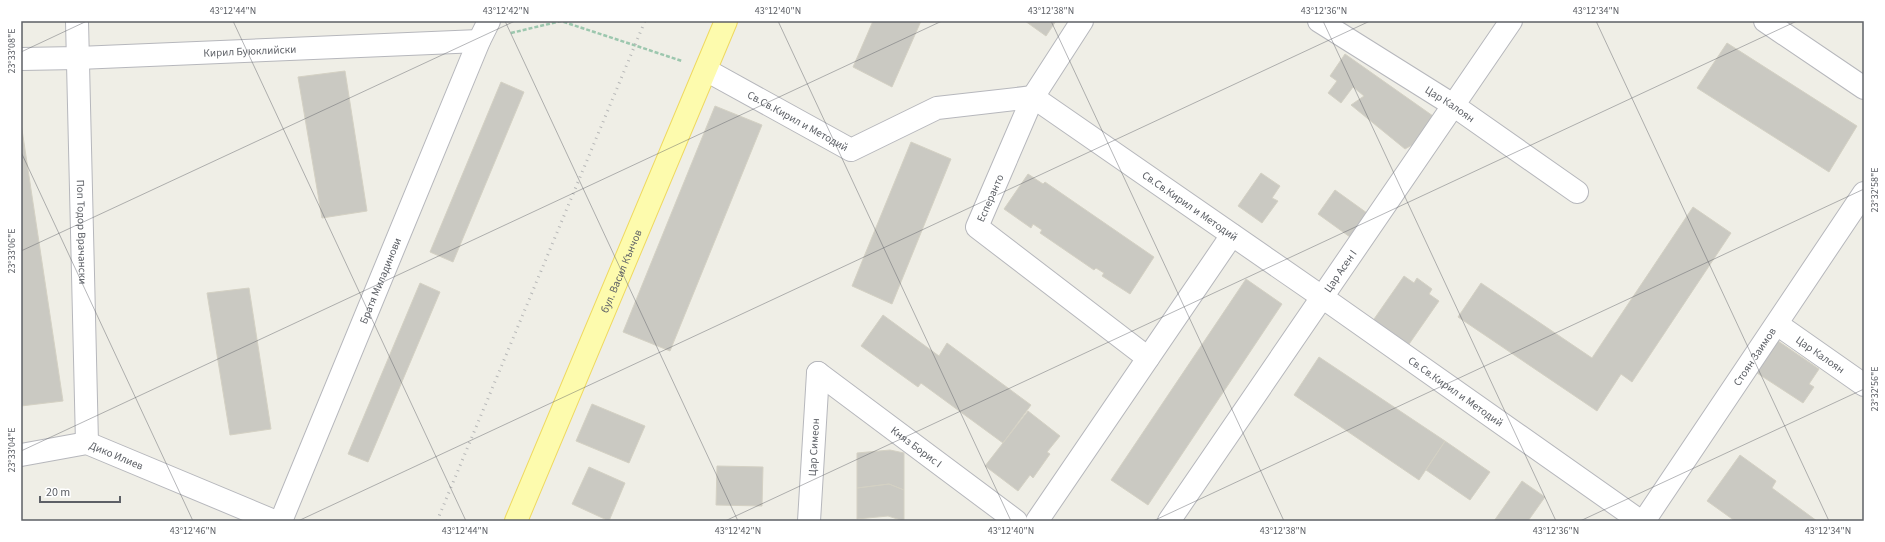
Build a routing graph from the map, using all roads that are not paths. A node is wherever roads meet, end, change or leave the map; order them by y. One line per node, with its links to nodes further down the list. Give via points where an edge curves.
1 (77, 21): 9 (street, Поп Тодор Врачански)
2 (490, 21): 8 (street, Братя Миладинови)
3 (726, 21): 11 (main road, бул. Васил Кънчов)
4 (1082, 21): 13 (street, Есперанто)
5 (1319, 21): 14 (street, Цар Калоян)
6 (1511, 21): 14 (street, Цар Асен I)
7 (1765, 21): 12 (street)
8 (479, 31): 9 (street, Кирил Буюклийски); 26 (street, Братя Миладинови)
9 (78, 58): 10 (street, Кирил Буюклийски); 23 (street, Поп Тодор Врачански)
10 (21, 59)
11 (706, 70): 13 (street, Св.Св.Кирил и Методий, via 851,150 937,108); 27 (main road, бул. Васил Кънчов)
12 (1864, 88)
13 (1033, 97): 17 (street, Св.Св.Кирил и Методий); 20 (street, Есперанто, via 977,228)
14 (1453, 105): 15 (street, Цар Калоян); 18 (street, Цар Асен I)
15 (1577, 192)
16 (1864, 193): 19 (street, Стоян Заимов)
17 (1232, 234): 18 (street, Св.Св.Кирил и Методий); 20 (street)
18 (1322, 297): 31 (street, Цар Асен I); 32 (street, Св.Св.Кирил и Методий)
19 (1777, 324): 22 (street, Цар Калоян); 33 (street, Стоян Заимов)
20 (1148, 358): 30 (street)
21 (818, 373): 28 (street, Цар Симеон); 29 (street, Княз Борис I)
22 (1864, 385)
23 (87, 443): 24 (street, Дико Илиев); 25 (street, Дико Илиев)
24 (21, 454)
25 (274, 521)
26 (281, 521)
27 (516, 521)
28 (809, 521)
29 (1016, 521)
30 (1037, 521)
31 (1170, 521)
32 (1640, 521)
33 (1644, 521)

